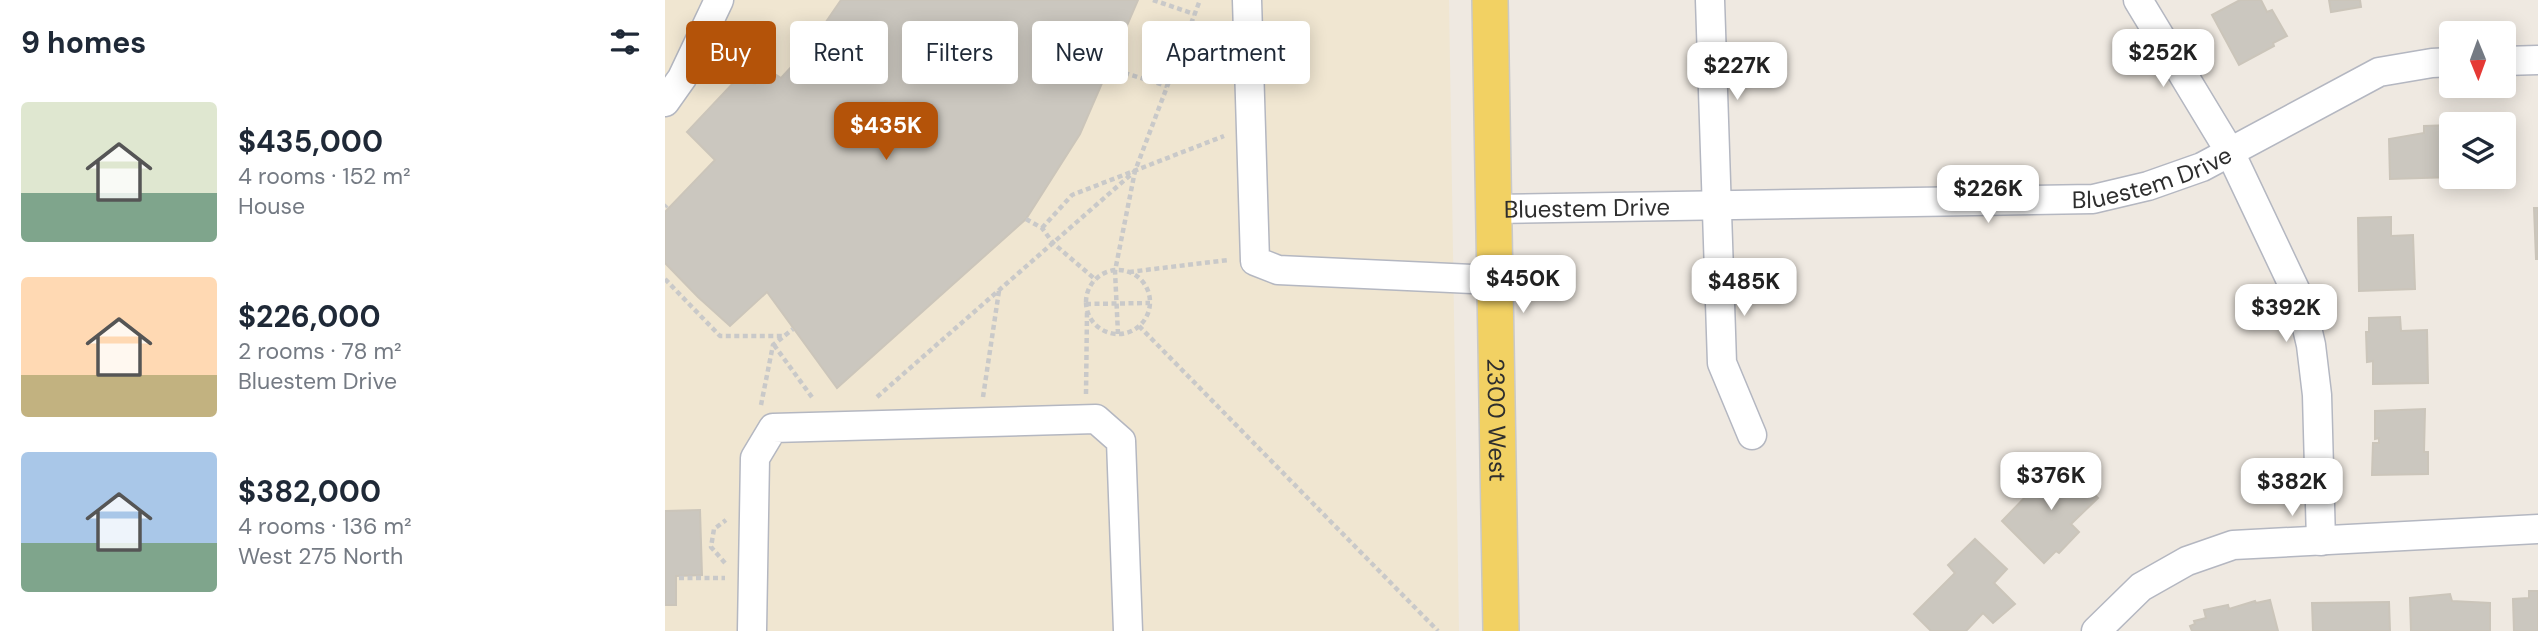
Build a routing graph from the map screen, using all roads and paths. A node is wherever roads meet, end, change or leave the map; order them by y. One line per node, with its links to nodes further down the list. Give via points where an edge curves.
1 (719, 0): 14 (street, via 682,78)
2 (1153, 0): 8 (path)
3 (1199, 0): 8 (path)
4 (1247, 0): 28 (street, via 1255,261 1278,270)
5 (1490, 0): 19 (main road, 2300 West)
6 (1710, 0): 18 (street)
7 (2139, 0): 16 (street)
8 (1194, 14): 13 (path)
9 (2517, 61): 10 (street)
10 (2538, 61)
11 (2439, 63): 16 (street, Bluestem Drive, via 2379,72)
12 (1128, 74): 13 (path)
13 (1167, 86): 17 (path)
14 (665, 102)
15 (1228, 135): 17 (path)
16 (2230, 152): 18 (street, Bluestem Drive, via 2148,186 2093,199); 47 (street, via 2304,313 2317,395)
17 (1135, 171): 21 (path, via 1072,195); 22 (path); 24 (path)
18 (1716, 205): 19 (street, Bluestem Drive); 44 (street, via 1722,363)
19 (1493, 209): 28 (main road, 2300 West)
20 (1026, 219): 21 (path)
21 (1042, 228): 22 (path)
22 (1053, 243): 27 (path); 29 (path)
23 (1231, 260): 25 (path)
24 (1115, 271): 25 (path); 27 (path); 30 (path)
25 (1128, 273): 31 (path, via 1141,280)
26 (665, 279): 37 (path, via 720,336)
27 (1096, 280): 32 (path)
28 (1494, 280): 54 (main road, 2300 West)
29 (1000, 290): 39 (path); 40 (path)
30 (1116, 303): 31 (path); 32 (path); 36 (path)
31 (1150, 303): 34 (path)
32 (1086, 304): 33 (path)
33 (1087, 311): 36 (path, via 1099,328); 41 (path)
34 (1139, 326): 36 (path); 53 (path)
35 (793, 329): 37 (path)
36 (1118, 334)
37 (784, 336): 38 (path)
38 (773, 345): 42 (path); 43 (path)
39 (874, 400)
40 (983, 402)
41 (1086, 403)
42 (820, 408)
43 (760, 413)
44 (1752, 435)
45 (729, 517): 48 (path, via 715,529 711,547)
46 (2538, 529): 47 (street)
47 (2321, 541): 55 (street, via 2233,545 2187,561 2141,587)
48 (728, 567)
49 (737, 577): 50 (path)
50 (679, 578)
51 (752, 631): 52 (street, via 755,458 773,428 1096,419 1121,441)
52 (1128, 631)
53 (1438, 631)
54 (1501, 631)
55 (2095, 631)

